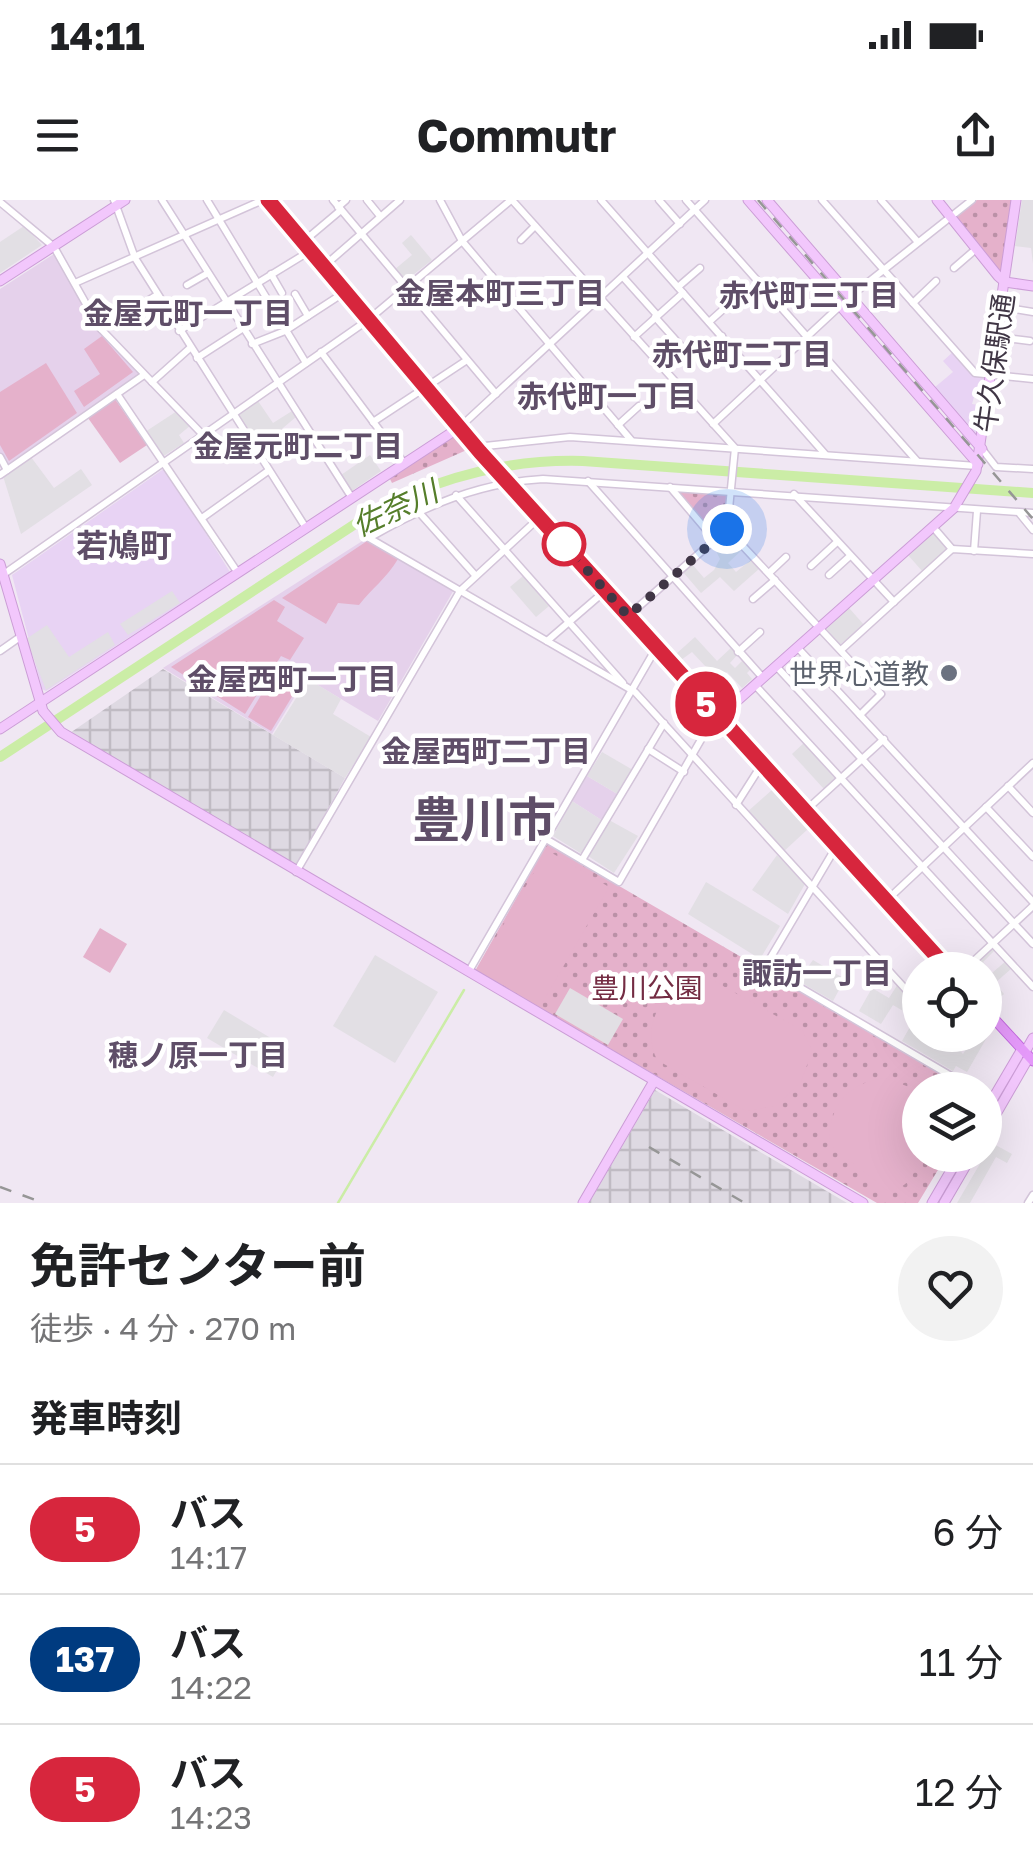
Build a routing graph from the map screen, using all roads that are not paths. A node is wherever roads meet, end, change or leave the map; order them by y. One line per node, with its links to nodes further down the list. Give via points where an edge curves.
1 (162, 200): 30 (street)
2 (207, 200): 26 (street)
3 (346, 200): 22 (street)
4 (366, 200): 25 (street)
5 (399, 200): 25 (street)
6 (440, 200): 32 (street)
7 (511, 200): 28 (street); 32 (street)
8 (601, 200): 37 (street)
9 (659, 200): 27 (street)
10 (686, 200): 23 (street)
11 (705, 200): 23 (street)
12 (748, 200): 65 (street)
13 (767, 200): 61 (street)
14 (822, 200): 42 (street)
15 (881, 200): 33 (street)
16 (937, 200): 24 (street)
17 (972, 200): 24 (street)
18 (1016, 200): 49 (street, 牛久保駅通)
19 (270, 201): 26 (street); 34 (main road)
20 (0, 202): 35 (street)
21 (119, 202): 35 (street); 38 (street)
22 (337, 206): 29 (street); 34 (street)
23 (695, 210): 27 (street); 78 (street)
24 (949, 215): 33 (street); 36 (street)
25 (380, 216): 29 (street)
26 (219, 221): 30 (street); 51 (street)
27 (680, 224): 37 (street)
28 (536, 226): 31 (street); 62 (street)
29 (361, 234): 39 (street); 54 (street)
30 (186, 237): 38 (street); 43 (street)
31 (521, 240)
32 (462, 241): 45 (street); 54 (street)
33 (917, 241): 42 (street)
34 (306, 246): 39 (main road); 44 (street)
35 (54, 247): 47 (street); 50 (street)
36 (976, 249): 41 (street); 49 (street)
37 (648, 253): 46 (street); 55 (street)
38 (135, 258): 50 (street); 60 (street)
39 (324, 267): 56 (main road)
40 (700, 268): 55 (street)
41 (954, 268)
42 (883, 269): 61 (street); 64 (street)
43 (208, 273): 52 (street); 63 (street)
44 (271, 274): 51 (street); 57 (street)
45 (492, 276): 59 (street); 83 (street)
46 (622, 277): 62 (street); 70 (street)
47 (0, 281)
48 (936, 282): 64 (street)
49 (1005, 282): 53 (street); 67 (street, 牛久保駅通)
50 (75, 283): 74 (street)
51 (256, 284): 63 (street); 76 (street)
52 (188, 286)
53 (1033, 286)
54 (406, 287): 71 (street); 89 (street)
55 (680, 290): 70 (street); 72 (street)
56 (345, 292): 69 (street); 71 (main road)
57 (282, 293)
58 (295, 294): 69 (street)
59 (470, 294)
60 (158, 295): 74 (street); 75 (street)
61 (852, 295): 109 (street)
62 (600, 298): 79 (street); 83 (street)
63 (226, 302): 73 (street); 75 (street)
64 (912, 302): 92 (street, via 975,373)
65 (842, 304): 78 (street); 116 (street)
66 (728, 305): 72 (street)
67 (1002, 307): 68 (street); 80 (street, 牛久保駅通)
68 (1033, 312)
69 (308, 316): 76 (street)
70 (656, 316): 79 (street); 84 (street)
71 (368, 320): 86 (street); 97 (main road)
72 (709, 322): 77 (street)
73 (242, 328): 82 (street); 88 (street)
74 (101, 329): 91 (street)
75 (179, 330): 85 (street)
76 (285, 331): 82 (street); 90 (street)
77 (722, 336): 87 (street); 94 (street)
78 (807, 336): 94 (street); 113 (street)
79 (634, 337): 103 (street)
80 (997, 337): 81 (street); 92 (street, 牛久保駅通)
81 (1030, 341)
82 (252, 344): 96 (street)
83 (550, 344): 99 (street); 104 (street)
84 (680, 345)
85 (190, 348): 88 (street); 95 (street)
86 (321, 352): 90 (street); 102 (street)
87 (704, 352)
88 (197, 358): 101 (street)
89 (467, 360): 97 (street); 99 (street)
90 (306, 363): 96 (street)
91 (144, 375): 95 (street); 98 (street)
92 (992, 376): 93 (street); 109 (street, 牛久保駅通)
93 (1033, 379)
94 (760, 380): 103 (street); 111 (street)
95 (152, 382): 106 (street)
96 (277, 383): 101 (street); 127 (street)
97 (427, 387): 102 (street); 105 (main road)
98 (116, 394): 115 (street); 119 (street)
99 (496, 394): 105 (street)
100 (639, 406): 104 (street)
101 (232, 416): 106 (street); 118 (street)
102 (373, 422): 114 (street)
103 (713, 424): 110 (street)
104 (618, 425): 107 (street)
105 (460, 427): 108 (main road); 114 (street)
106 (204, 436): 115 (street)
107 (632, 441): 108 (street, via 558,437); 110 (street)
108 (477, 449): 120 (main road)
109 (982, 449): 116 (street, 牛久保駅通); 117 (street, via 996,467)
110 (734, 452): 111 (street); 123 (street)
111 (826, 454): 113 (street)
112 (0, 457): 119 (street)
113 (918, 462): 116 (street)
114 (404, 463): 127 (street)
115 (164, 464): 134 (street); 149 (street)
116 (977, 468): 124 (street, 牛久保駅通)
117 (1033, 470)
118 (268, 471): 134 (street); 137 (street)
119 (4, 472)
120 (507, 480): 121 (street); 126 (street); 135 (main road)
121 (588, 480): 122 (street); 154 (street)
122 (670, 486): 123 (street); 140 (street)
123 (731, 487): 125 (street); 138 (street)
124 (964, 493): 128 (street, 牛久保駅通); 129 (street)
125 (794, 494): 128 (street); 141 (street)
126 (456, 496): 130 (street); 143 (street)
127 (352, 498): 137 (street)
128 (954, 508): 129 (street); 136 (street, 牛久保駅通)
129 (967, 509): 131 (street)
130 (418, 510): 151 (street); 156 (street, via 369,538)
131 (977, 511): 133 (street); 144 (street)
132 (1033, 513): 133 (street)
133 (1020, 514): 139 (street)
134 (202, 518): 150 (street)
135 (540, 518): 143 (street); 157 (main road)
136 (932, 526): 142 (street); 155 (street, 牛久保駅通)
137 (306, 528): 150 (street)
138 (727, 529): 140 (street); 153 (street)
139 (1033, 530)
140 (715, 540): 154 (street)
141 (837, 542): 146 (street); 148 (street)
142 (952, 549): 144 (street); 159 (street)
143 (504, 550): 151 (street); 161 (street)
144 (974, 550): 145 (street)
145 (1033, 554)
146 (850, 556): 152 (street); 155 (street)
147 (786, 557): 153 (street)
148 (810, 566)
149 (1, 572): 164 (street)
150 (238, 574): 175 (street)
151 (476, 575): 156 (street)
152 (829, 575)
153 (772, 576): 158 (street); 162 (street)
154 (672, 578): 160 (street); 170 (street)
155 (874, 579): 159 (street); 162 (street, 牛久保駅通)
156 (460, 591): 165 (street); 200 (street)
157 (605, 591): 160 (main road); 161 (street)
158 (753, 599)
159 (894, 602): 168 (street)
160 (628, 616): 167 (main road)
161 (570, 621): 165 (street); 173 (street)
162 (820, 628): 166 (street, 牛久保駅通); 168 (street)
163 (760, 632): 170 (street)
164 (21, 636): 169 (street); 175 (street)
165 (547, 641): 173 (street)
166 (797, 648): 171 (street, 牛久保駅通); 176 (street)
167 (656, 650): 174 (street); 177 (main road)
168 (841, 650): 176 (street, via 881,694)
169 (0, 652)
170 (738, 652): 172 (street)
171 (776, 666): 172 (street, 牛久保駅通); 183 (street)
172 (759, 682): 177 (street, 牛久保駅通); 187 (street)
173 (622, 684): 174 (street)
174 (632, 690): 178 (street); 194 (street)
175 (40, 702): 179 (street); 200 (street, via 61,732)
176 (860, 715): 180 (street)
177 (718, 717): 182 (street); 184 (main road)
178 (664, 724): 181 (street); 182 (street)
179 (0, 729)
180 (884, 740): 183 (street); 193 (street)
181 (648, 750): 186 (street); 198 (street)
182 (692, 755): 186 (street); 189 (street)
183 (862, 759): 187 (street); 195 (street)
184 (762, 764): 189 (street); 191 (main road)
185 (1032, 765): 188 (street)
186 (684, 772): 198 (street, via 619,882)
187 (841, 779): 191 (street); 199 (street)
188 (1008, 786): 190 (street); 192 (street)
189 (736, 805): 201 (street)
190 (986, 807): 193 (street); 197 (street)
191 (804, 812): 196 (main road)
192 (1033, 813)
193 (964, 827): 195 (street); 203 (street)
194 (546, 839): 198 (street); 209 (street)
195 (945, 846): 199 (street); 204 (street)
196 (836, 847): 201 (street); 202 (main road)
197 (1033, 858)
198 (582, 860)
199 (922, 867): 202 (street); 205 (street)
200 (295, 872): 209 (street)
201 (812, 888): 210 (street); 215 (street, via 766,968)
202 (886, 901): 207 (main road)
203 (1033, 904): 204 (street)
204 (1014, 924): 205 (street); 206 (street)
205 (993, 944): 208 (street); 211 (street)
206 (1033, 944)
207 (933, 952)
208 (984, 952)
209 (468, 972): 216 (street)
210 (902, 986)
211 (1033, 987)
212 (1002, 1027): 214 (main road)
213 (1033, 1038): 214 (street)
214 (1027, 1055): 217 (street); 218 (street)
215 (944, 1072)
216 (654, 1081): 222 (street); 223 (street)
217 (1002, 1083)
218 (1002, 1101)
219 (950, 1172): 224 (street)
220 (962, 1172): 225 (street)
221 (1033, 1196): 226 (street)
222 (583, 1203)
223 (862, 1203)
224 (932, 1203)
225 (944, 1203)
226 (1028, 1203)

